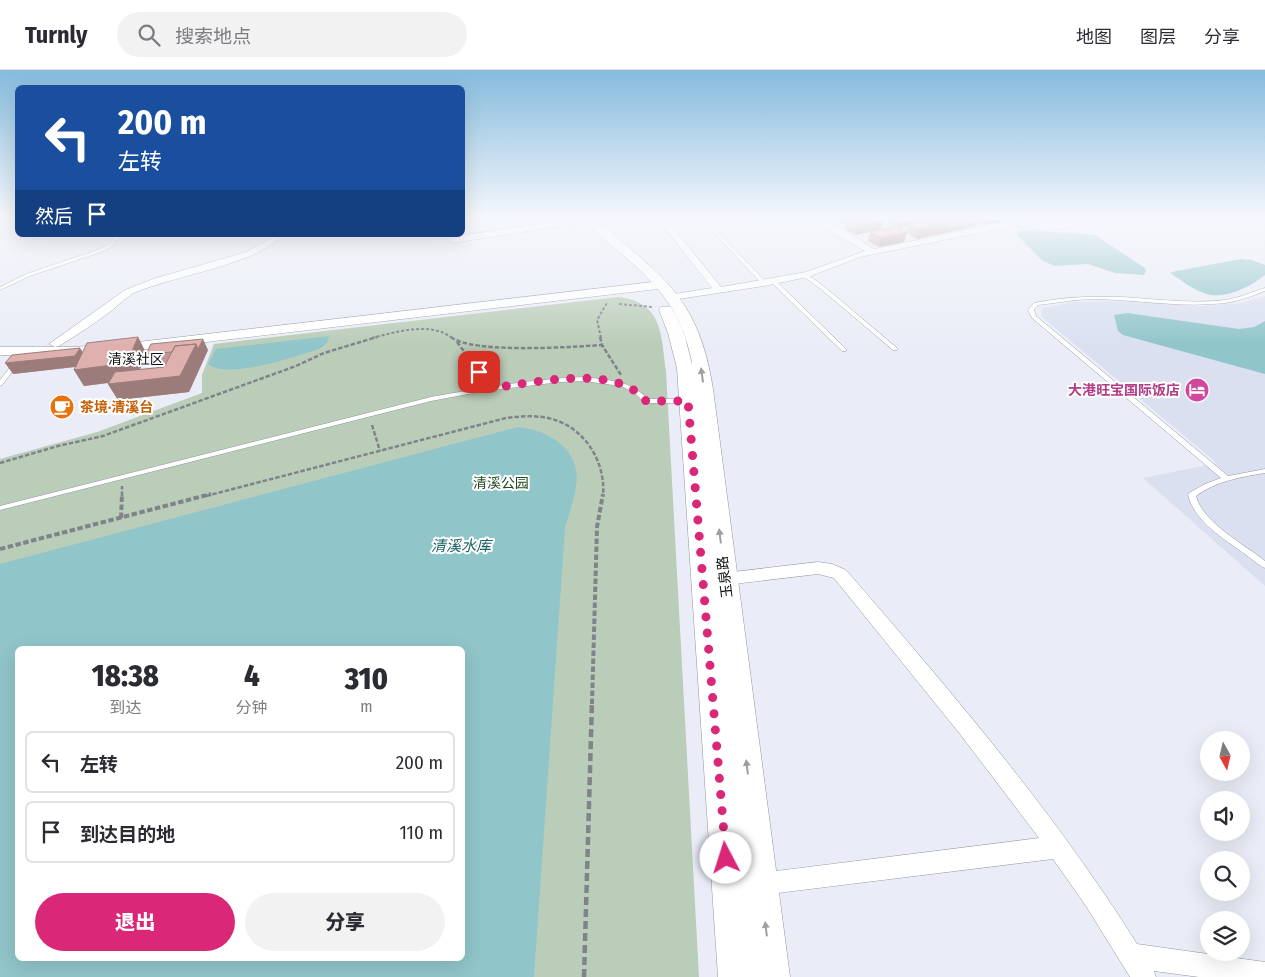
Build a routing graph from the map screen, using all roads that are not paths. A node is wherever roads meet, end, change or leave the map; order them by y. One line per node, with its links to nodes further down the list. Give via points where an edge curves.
1 (71, 260): 9 (lane)
2 (227, 260): 14 (street, via 129,292)
3 (626, 260): 10 (main road, 玉泉路)
4 (695, 260): 12 (street)
5 (746, 260): 8 (lane)
6 (842, 260): 7 (street)
7 (805, 275): 8 (street); 15 (lane)
8 (769, 282): 12 (street); 16 (lane)
9 (0, 288)
10 (658, 289): 12 (street); 14 (street, via 142,339); 18 (street, via 605,298 138,346); 20 (main road, 玉泉路, via 681,349); 25 (main road, 玉泉路, one-way to 10, via 697,348 686,318)
11 (1265, 289): 22 (lane, via 1253,295 1222,301 1084,298 1036,304 1032,310 1034,317)
12 (719, 290)
13 (0, 343): 14 (street)
14 (55, 344)
15 (895, 349)
16 (844, 350)
17 (0, 351): 18 (street)
18 (25, 352): 19 (lane)
19 (0, 384)
20 (688, 401): 23 (lane, via 646,401 622,384 602,380 572,379 499,387 431,398); 30 (main road, 玉泉路)
21 (1265, 471): 22 (lane)
22 (1227, 479): 24 (lane, via 1197,490 1192,495 1192,503 1225,536)
23 (0, 508)
24 (1265, 564)
25 (725, 579): 26 (street, via 818,568 840,574 977,740); 27 (main road, 玉泉路, one-way to 25)
26 (1057, 847): 27 (street); 28 (street, via 1088,888)
27 (761, 884): 31 (main road, 玉泉路, one-way to 27)
28 (1130, 955): 29 (street); 32 (street)
29 (1265, 974)
30 (736, 977)
31 (772, 977)
32 (1144, 977)

